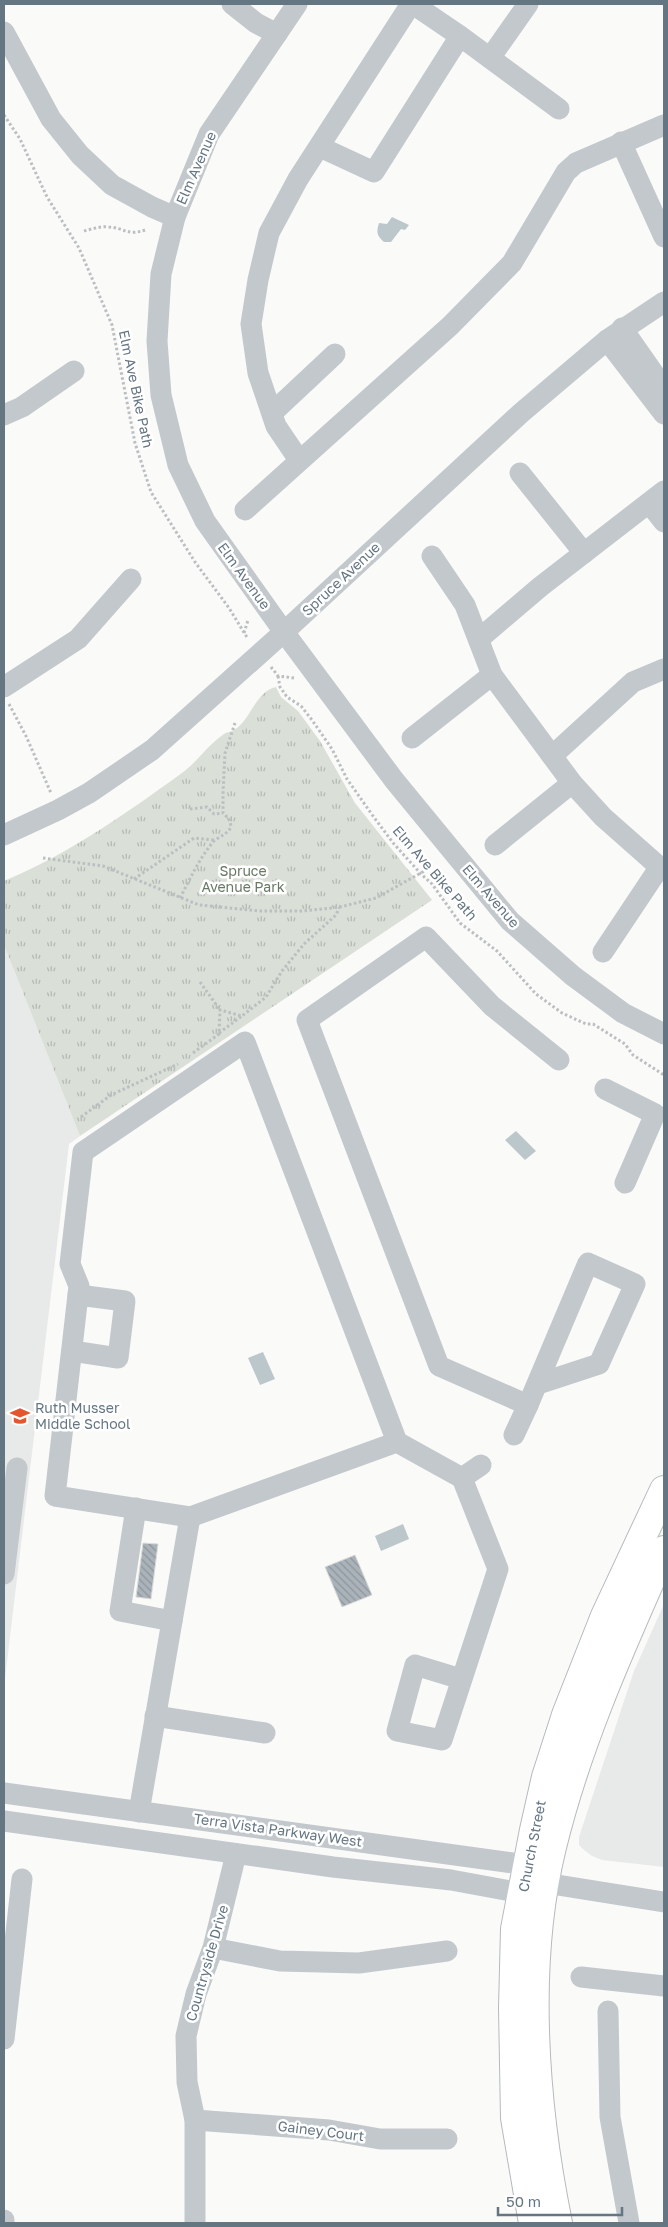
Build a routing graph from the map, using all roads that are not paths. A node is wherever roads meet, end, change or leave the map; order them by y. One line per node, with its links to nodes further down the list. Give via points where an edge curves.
1 (232, 4): 6 (street)
2 (297, 4): 6 (street, Elm Avenue)
3 (412, 4): 7 (street); 12 (street)
4 (528, 4): 8 (street)
5 (4, 32): 13 (street, via 51,119 80,155 112,185)
6 (277, 34): 13 (street, Elm Avenue, via 209,134)
7 (460, 36): 8 (street); 12 (street, via 374,172)
8 (490, 58): 9 (street)
9 (559, 109)
10 (664, 124): 11 (street)
11 (621, 142): 14 (street); 23 (street, via 566,172 512,263 450,326)
12 (320, 147): 20 (street, via 298,179 269,233 258,280 252,324 258,373)
13 (175, 217): 31 (street, Elm Avenue, via 161,274 157,341 161,395 178,465 205,521)
14 (664, 238)
15 (664, 302): 16 (street, Spruce Avenue)
16 (614, 334): 19 (street); 21 (street); 31 (street, Spruce Avenue, via 521,413)
17 (335, 354): 20 (street)
18 (74, 370): 22 (street, via 22,407)
19 (664, 388)
20 (272, 413): 23 (street, via 276,426)
21 (664, 414)
22 (4, 415)
23 (299, 460): 26 (street)
24 (520, 473): 28 (street)
25 (656, 497): 27 (street); 28 (street)
26 (245, 510)
27 (664, 522)
28 (584, 553): 32 (street)
29 (432, 556): 32 (street, via 465,605)
30 (131, 579): 35 (street, via 78,639)
31 (284, 632): 39 (street, Spruce Avenue, via 152,750 116,776 58,810); 43 (street, Elm Avenue, via 394,780 510,922 623,1014)
32 (479, 639): 34 (street)
33 (664, 669): 37 (street, via 633,682)
34 (492, 675): 36 (street); 37 (street)
35 (6, 695)
36 (412, 738)
37 (552, 756): 38 (street)
38 (572, 783): 40 (street); 41 (street, via 603,817)
39 (4, 835)
40 (494, 845)
41 (662, 870): 42 (street)
42 (603, 952)
43 (664, 1034)
44 (559, 1060): 50 (street, via 492,1006 426,937 307,1020 439,1366)
45 (605, 1090): 46 (street, via 655,1114)
46 (624, 1183)
47 (78, 1295): 48 (street); 48 (street, via 126,1301 118,1358); 52 (street, via 79,1286 70,1264 83,1152 245,1042)
48 (72, 1351): 57 (street, via 55,1496)
49 (538, 1384): 49 (street, via 588,1263 635,1284 599,1364); 50 (street)
50 (528, 1405): 51 (street)
51 (514, 1435)
52 (397, 1442): 55 (street); 58 (street)
53 (481, 1465): 55 (street)
54 (17, 1468): 60 (street)
55 (462, 1478): 62 (street, via 498,1569)
56 (664, 1490): 70 (main road, Church Street, via 606,1616 566,1714 546,1777)
57 (136, 1508): 58 (street); 61 (street, via 120,1611)
58 (190, 1517): 61 (street)
59 (664, 1550): 70 (main road, Church Street, via 578,1758 552,1848)
60 (4, 1574)
61 (172, 1621): 63 (street)
62 (461, 1679)
63 (155, 1716): 64 (street); 66 (street)
64 (265, 1733)
65 (4, 1793): 66 (street, Terra Vista Parkway West)
66 (139, 1812): 70 (street, Terra Vista Parkway West)
67 (4, 1822): 68 (street, Terra Vista Parkway West)
68 (236, 1854): 70 (street, Terra Vista Parkway West, via 451,1880); 72 (street, Countryside Drive)
69 (22, 1879): 77 (street)
70 (532, 1880): 71 (street, Terra Vista Parkway West); 81 (main road, Church Street, via 515,1929 513,1998 515,2118); 82 (main road, Church Street, via 537,1971 535,2038 538,2100)
71 (664, 1902)
72 (213, 1948): 73 (street, via 280,1962 349,1963); 78 (street, Countryside Drive, via 196,1994 186,2036 188,2082)
73 (446, 1951)
74 (581, 1977): 75 (street)
75 (664, 1986)
76 (608, 2011): 83 (street, via 610,2118)
77 (4, 2039)
78 (195, 2120): 79 (street, Gainey Court, via 329,2130 380,2139); 80 (street, Countryside Drive)
79 (448, 2139)
80 (195, 2223)
81 (533, 2223)
82 (558, 2223)
83 (629, 2223)

